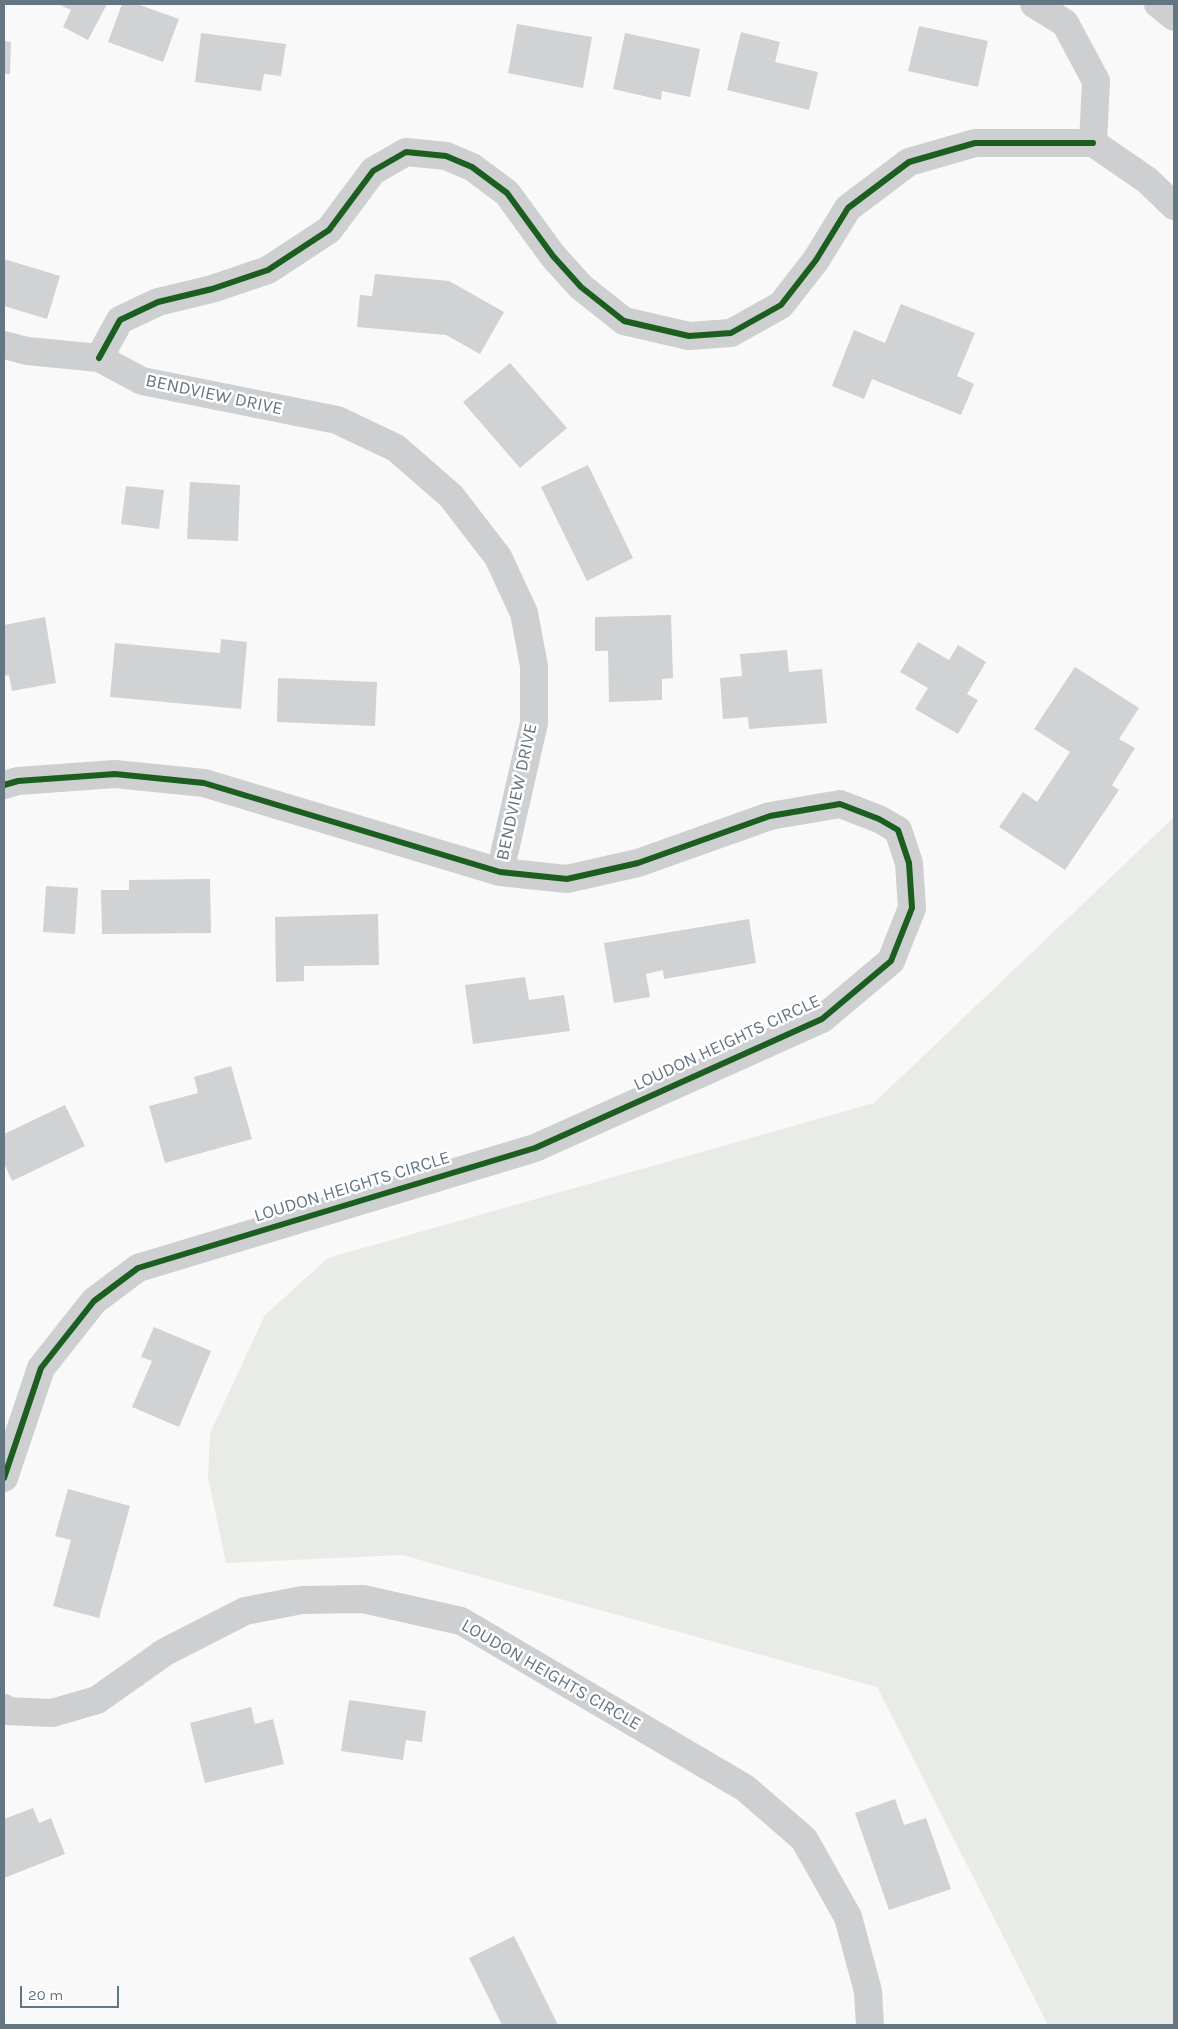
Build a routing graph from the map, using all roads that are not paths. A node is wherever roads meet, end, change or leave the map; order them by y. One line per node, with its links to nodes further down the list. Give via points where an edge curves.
1 (1034, 4): 4 (street, via 1065,23 1096,80)
2 (1158, 4): 3 (street)
3 (1174, 17)
4 (1094, 143): 5 (street, via 1148,180); 7 (street, via 975,143 909,162 848,208 816,260 782,305 731,333 689,336 624,321 581,287 553,256 507,193 472,167 446,156 406,152 373,171 329,230 268,270 212,289 158,302 120,320)
5 (1174, 206)
6 (4, 344): 7 (street, via 27,351)
7 (99, 358): 9 (street, BENDVIEW DRIVE, via 142,381 337,420 396,448 451,496 498,557 524,612 534,666 534,723)
8 (4, 785): 9 (street, LOUDON HEIGHTS CIRCLE, via 18,781 115,774 204,784)
9 (500, 872): 10 (street, LOUDON HEIGHTS CIRCLE, via 567,879 638,864 770,816 840,804 879,818 898,830 909,864 912,908 891,961 822,1019 536,1148 138,1268 94,1301 41,1368)
10 (4, 1478)
11 (4, 1708): 12 (street, LOUDON HEIGHTS CIRCLE, via 52,1713 97,1700 165,1652 246,1611 302,1600 363,1599 461,1621 745,1788 804,1839 848,1916 868,1991)
12 (870, 2025)

